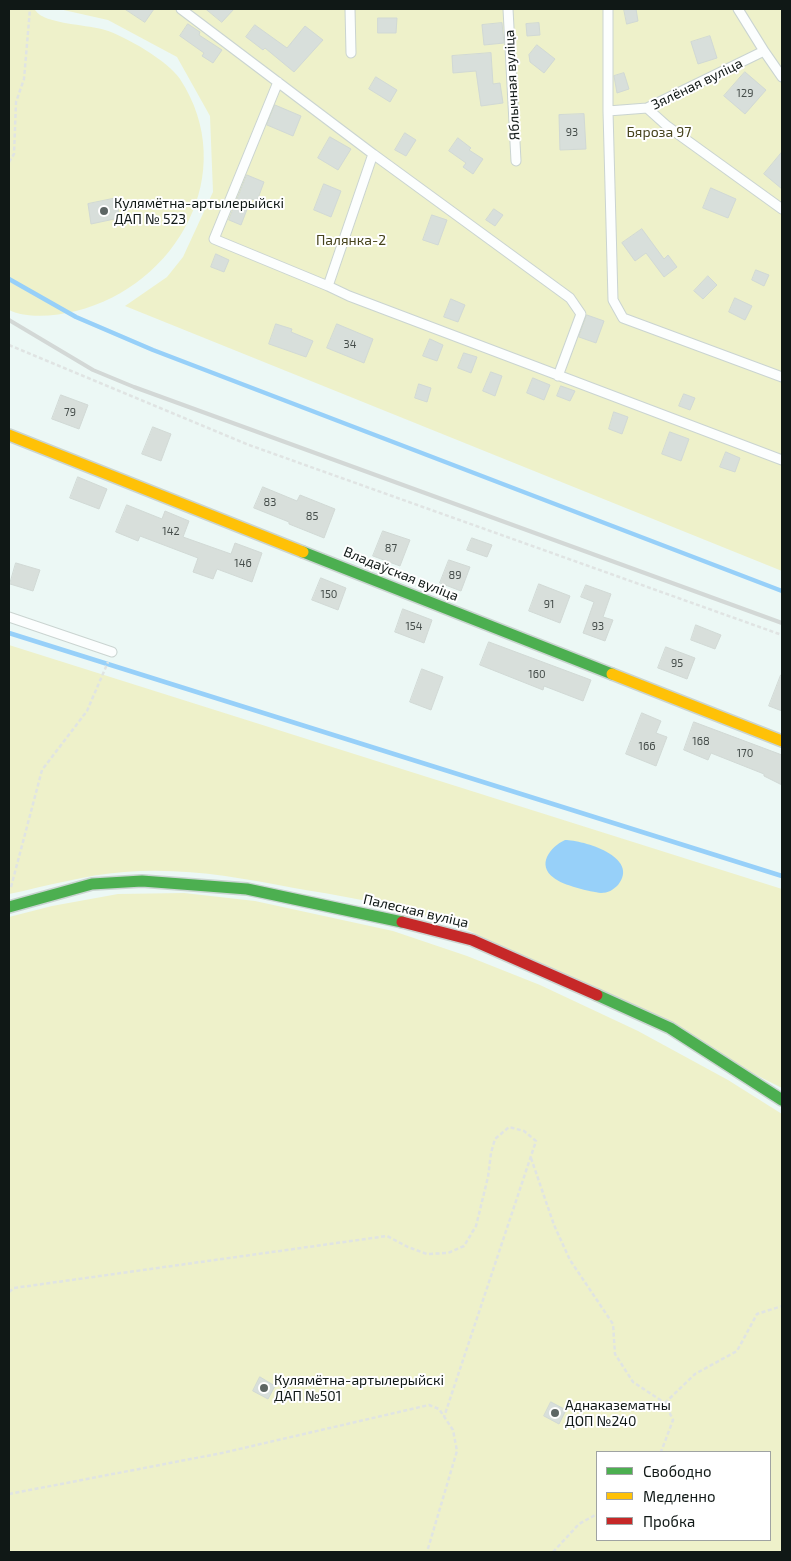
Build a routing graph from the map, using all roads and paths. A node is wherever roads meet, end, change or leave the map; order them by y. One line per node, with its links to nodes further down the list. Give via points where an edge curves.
1 (30, 9): 15 (path, via 24,79 16,102 14,154)
2 (181, 9): 10 (lane)
3 (350, 9): 8 (lane)
4 (508, 9): 14 (lane, Яблычная вуліца)
5 (608, 9): 12 (lane)
6 (738, 9): 7 (lane)
7 (764, 51): 9 (lane); 11 (lane, Зялёная вуліца)
8 (351, 52)
9 (782, 76)
10 (278, 82): 13 (lane); 17 (lane, via 214,239)
11 (647, 108): 12 (lane, Зялёная вуліца); 16 (lane)
12 (608, 111): 20 (lane, via 613,300 623,318)
13 (373, 154): 17 (lane); 19 (lane, via 570,298 580,314)
14 (516, 161)
15 (9, 162)
16 (782, 210)
17 (328, 286): 19 (lane)
18 (9, 345): 24 (path, via 249,445)
19 (558, 376): 22 (lane)
20 (782, 377)
21 (9, 435): 26 (street, Владаўская вуліца)
22 (782, 460)
23 (9, 617): 25 (lane)
24 (782, 636)
25 (112, 652): 27 (path, via 87,711 42,770)
26 (782, 741)
27 (11, 887)
28 (9, 907): 29 (street, Палеская вуліца, via 92,884 142,881 247,889 393,920 472,940 670,1028)
29 (782, 1100)
30 (531, 1158): 31 (path, via 536,1141 524,1131 509,1127 495,1139 476,1226 464,1246 448,1253 427,1254 387,1236 14,1288); 33 (path, via 570,1260 613,1324 615,1354 633,1382); 34 (path)
31 (9, 1292)
32 (782, 1306): 33 (path, via 757,1314 738,1351 695,1374)
33 (665, 1403): 35 (path, via 673,1420)
34 (444, 1417): 36 (path, via 429,1405 222,1453); 38 (path, via 453,1430 456,1451)
35 (661, 1451)
36 (9, 1494)
37 (596, 1515): 39 (path, via 579,1524)
38 (427, 1552)
39 (553, 1552)

